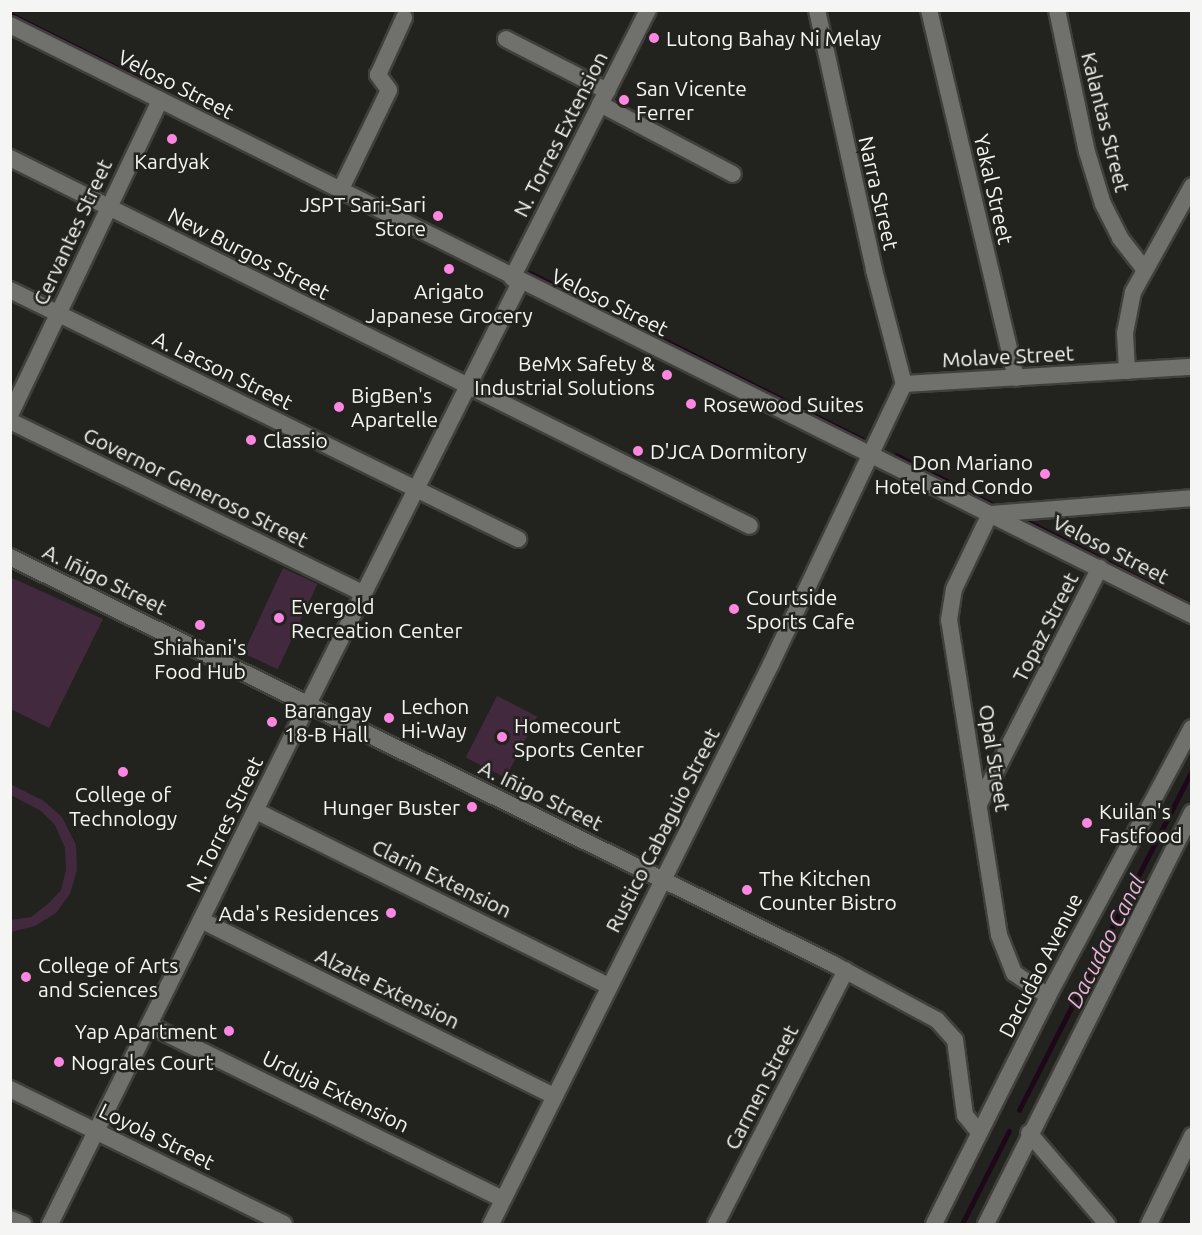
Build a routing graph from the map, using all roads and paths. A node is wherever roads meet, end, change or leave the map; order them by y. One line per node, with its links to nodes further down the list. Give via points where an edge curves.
1 (648, 10): 8 (street, N. Torres Extension)
2 (817, 10): 22 (street, Narra Street, via 868,248)
3 (929, 10): 21 (street, Yakal Street)
4 (1057, 10): 15 (street, Kalantas Street, via 1100,195 1120,238)
5 (405, 18): 13 (street, via 378,75 389,90)
6 (10, 25): 9 (street, Veloso Street)
7 (506, 39): 8 (street)
8 (604, 98): 11 (street); 16 (street, N. Torres Extension)
9 (160, 101): 13 (street, Veloso Street); 14 (street, Cervantes Street)
10 (10, 158): 14 (street, New Burgos Street)
11 (733, 174)
12 (1191, 186): 15 (street)
13 (340, 191): 16 (street, Veloso Street)
14 (109, 207): 18 (street, Cervantes Street); 23 (street, New Burgos Street)
15 (1144, 269): 20 (street, via 1128,314)
16 (516, 280): 23 (street, N. Torres Street); 26 (street, Veloso Street)
17 (10, 290): 18 (street, A. Lacson Street)
18 (58, 314): 24 (street, Cervantes Street); 27 (street, A. Lacson Street)
19 (1191, 367): 20 (street, Molave Street)
20 (1127, 371): 21 (street, Molave Street)
21 (1016, 378): 22 (street, Molave Street)
22 (904, 384): 26 (street)
23 (467, 388): 27 (street, N. Torres Street); 30 (street, New Burgos Street)
24 (10, 415)
25 (10, 422): 34 (street, Governor Generoso Street)
26 (869, 454): 29 (street, Veloso Street); 41 (street, Rustico Cabaguio Street)
27 (415, 489): 31 (street, A. Lacson Street); 34 (street, N. Torres Street)
28 (1191, 498): 29 (street)
29 (990, 514): 33 (street, Veloso Street); 38 (street, Opal Street, via 954,589 949,620)
30 (750, 526)
31 (518, 539)
32 (10, 557): 36 (street, A. Iñigo Street)
33 (1100, 568): 35 (street, Veloso Street); 38 (street, Topaz Street)
34 (362, 593): 36 (street, N. Torres Street)
35 (1191, 615)
36 (307, 706): 39 (street, N. Torres Street); 41 (street, A. Iñigo Street)
37 (1191, 728): 45 (street, Dacudao Avenue)
38 (980, 802): 45 (street, Opal Street, via 1002,948 1014,973)
39 (256, 811): 42 (street, N. Torres Street); 44 (street, Clarin Extension)
40 (1191, 813): 51 (street)
41 (663, 879): 43 (street, A. Iñigo Street); 44 (street, Rustico Cabaguio Street)
42 (201, 920): 46 (street, N. Torres Street); 48 (street, Alzate Extension)
43 (846, 970): 50 (street, A. Iñigo Street, via 950,1031 957,1045 965,1115); 59 (street, Carmen Street)
44 (609, 986): 48 (street, Rustico Cabaguio Street)
45 (1048, 996): 50 (street, Dacudao Avenue)
46 (149, 1024): 49 (street, N. Torres Street); 53 (street, Urduja Extension)
47 (10, 1089): 49 (street, Loyola Street)
48 (554, 1096): 53 (street, Rustico Cabaguio Street)
49 (96, 1131): 56 (street, N. Torres Street); 57 (street, Loyola Street)
50 (979, 1132): 60 (street, Dacudao Avenue)
51 (1029, 1133): 61 (street); 62 (street)
52 (1190, 1146): 63 (street)
53 (503, 1199): 58 (street, Rustico Cabaguio Street)
54 (10, 1219): 55 (street)
55 (23, 1224)
56 (50, 1224)
57 (284, 1224)
58 (491, 1224)
59 (716, 1224)
60 (934, 1224)
61 (986, 1224)
62 (1107, 1224)
63 (1149, 1224)

